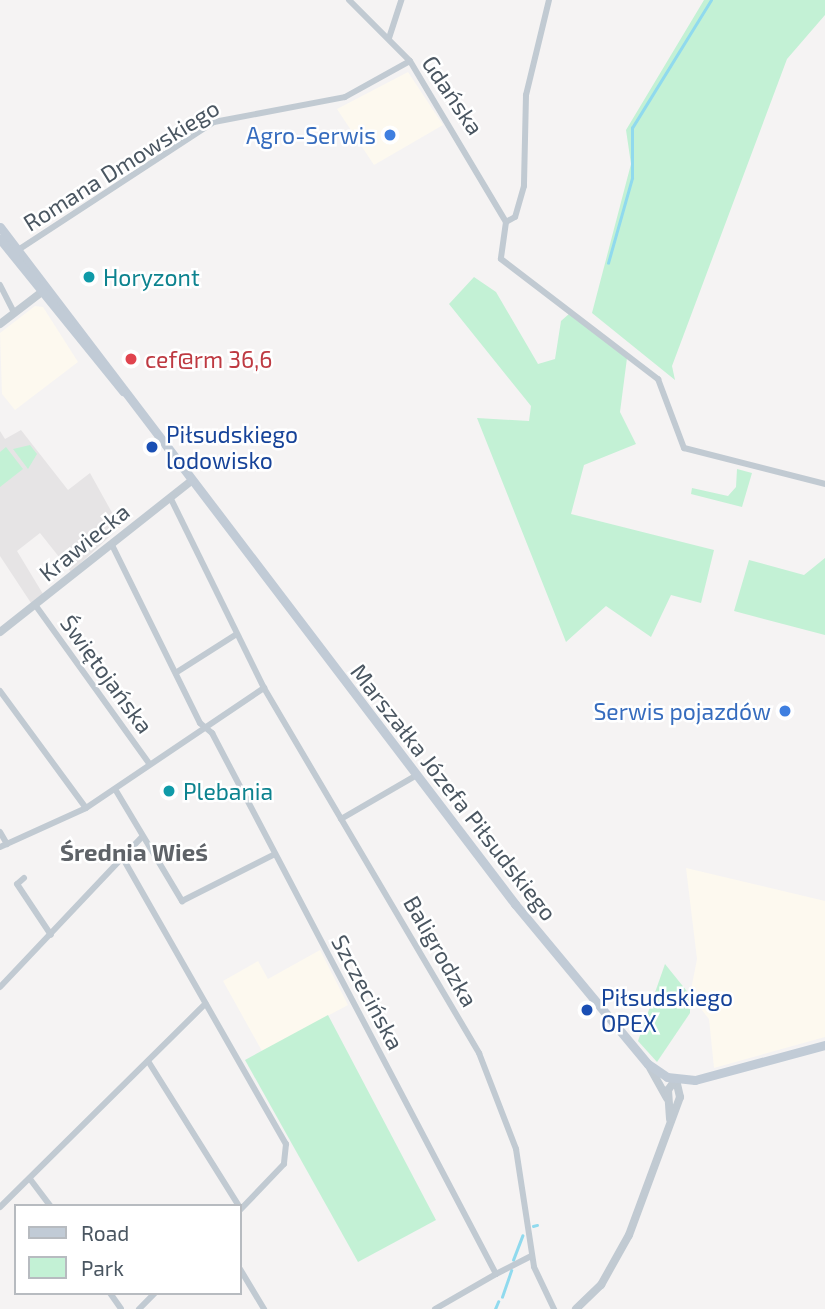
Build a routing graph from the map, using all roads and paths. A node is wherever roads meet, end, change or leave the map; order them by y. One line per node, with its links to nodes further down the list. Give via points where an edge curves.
1 (349, 0): 4 (street, Gdańska)
2 (401, 0): 4 (street)
3 (549, 0): 6 (street, via 526,95 524,186 515,217)
4 (389, 38): 5 (street, Gdańska)
5 (410, 61): 6 (street, Gdańska, via 471,154); 9 (street, Romana Dmowskiego, via 345,97 214,122)
6 (506, 222): 15 (street, via 500,259 658,379 678,443)
7 (0, 227): 9 (main road, Marszałka Józefa Piłsudskiego)
8 (0, 239): 9 (main road, Marszałka Józefa Piłsudskiego)
9 (14, 252): 11 (main road, Marszałka Józefa Piłsudskiego)
10 (0, 285): 12 (street)
11 (43, 290): 12 (street); 14 (main road, Marszałka Józefa Piłsudskiego)
12 (14, 313): 13 (street)
13 (0, 324)
14 (191, 481): 16 (street, Krawiecka); 26 (main road, Marszałka Józefa Piłsudskiego)
15 (825, 484)
16 (170, 498): 17 (street, Krawiecka); 20 (street, Baligrodzka)
17 (112, 545): 18 (street, Krawiecka); 21 (street, Szczecińska)
18 (36, 606): 19 (street, Krawiecka); 25 (street, Świętojańska)
19 (0, 632)
20 (235, 635): 21 (street); 22 (street, Baligrodzka)
21 (177, 672): 24 (street, Szczecińska)
22 (264, 688): 24 (street); 29 (street, Baligrodzka)
23 (0, 691): 28 (street)
24 (206, 728): 25 (street); 33 (street, Szczecińska)
25 (149, 764): 27 (street)
26 (417, 775): 29 (street); 41 (main road, Marszałka Józefa Piłsudskiego)
27 (115, 789): 28 (street); 31 (street)
28 (86, 808): 32 (street)
29 (341, 819): 52 (street, Baligrodzka, via 490,1075 516,1149)
30 (0, 832): 32 (street)
31 (142, 837): 33 (street, via 182,901); 34 (street)
32 (4, 845)
33 (275, 854): 54 (street, Szczecińska)
34 (125, 862): 36 (street); 38 (street)
35 (24, 878): 36 (street, via 17,884)
36 (51, 935): 37 (street)
37 (0, 987)
38 (205, 1004): 40 (street); 50 (street, via 286,1144 284,1164)
39 (825, 1045): 43 (main road, Marszałka Józefa Piłsudskiego)
40 (148, 1062): 47 (street); 49 (street)
41 (648, 1064): 42 (main road, Marszałka Józefa Piłsudskiego); 45 (street)
42 (676, 1079): 43 (main road, Marszałka Józefa Piłsudskiego); 44 (street); 45 (street)
43 (695, 1080): 44 (street)
44 (680, 1097): 46 (street)
45 (667, 1098): 46 (street)
46 (670, 1119): 60 (street, via 622,1251)
47 (30, 1179): 48 (street); 51 (street)
48 (49, 1204)
49 (237, 1204)
50 (242, 1206)
51 (0, 1207)
52 (531, 1256): 54 (street); 59 (street, Baligrodzka)
53 (242, 1272): 57 (street)
54 (496, 1274): 58 (street)
55 (153, 1295): 56 (street)
56 (139, 1309)
57 (264, 1309)
58 (435, 1309)
59 (554, 1309)
60 (576, 1309)

